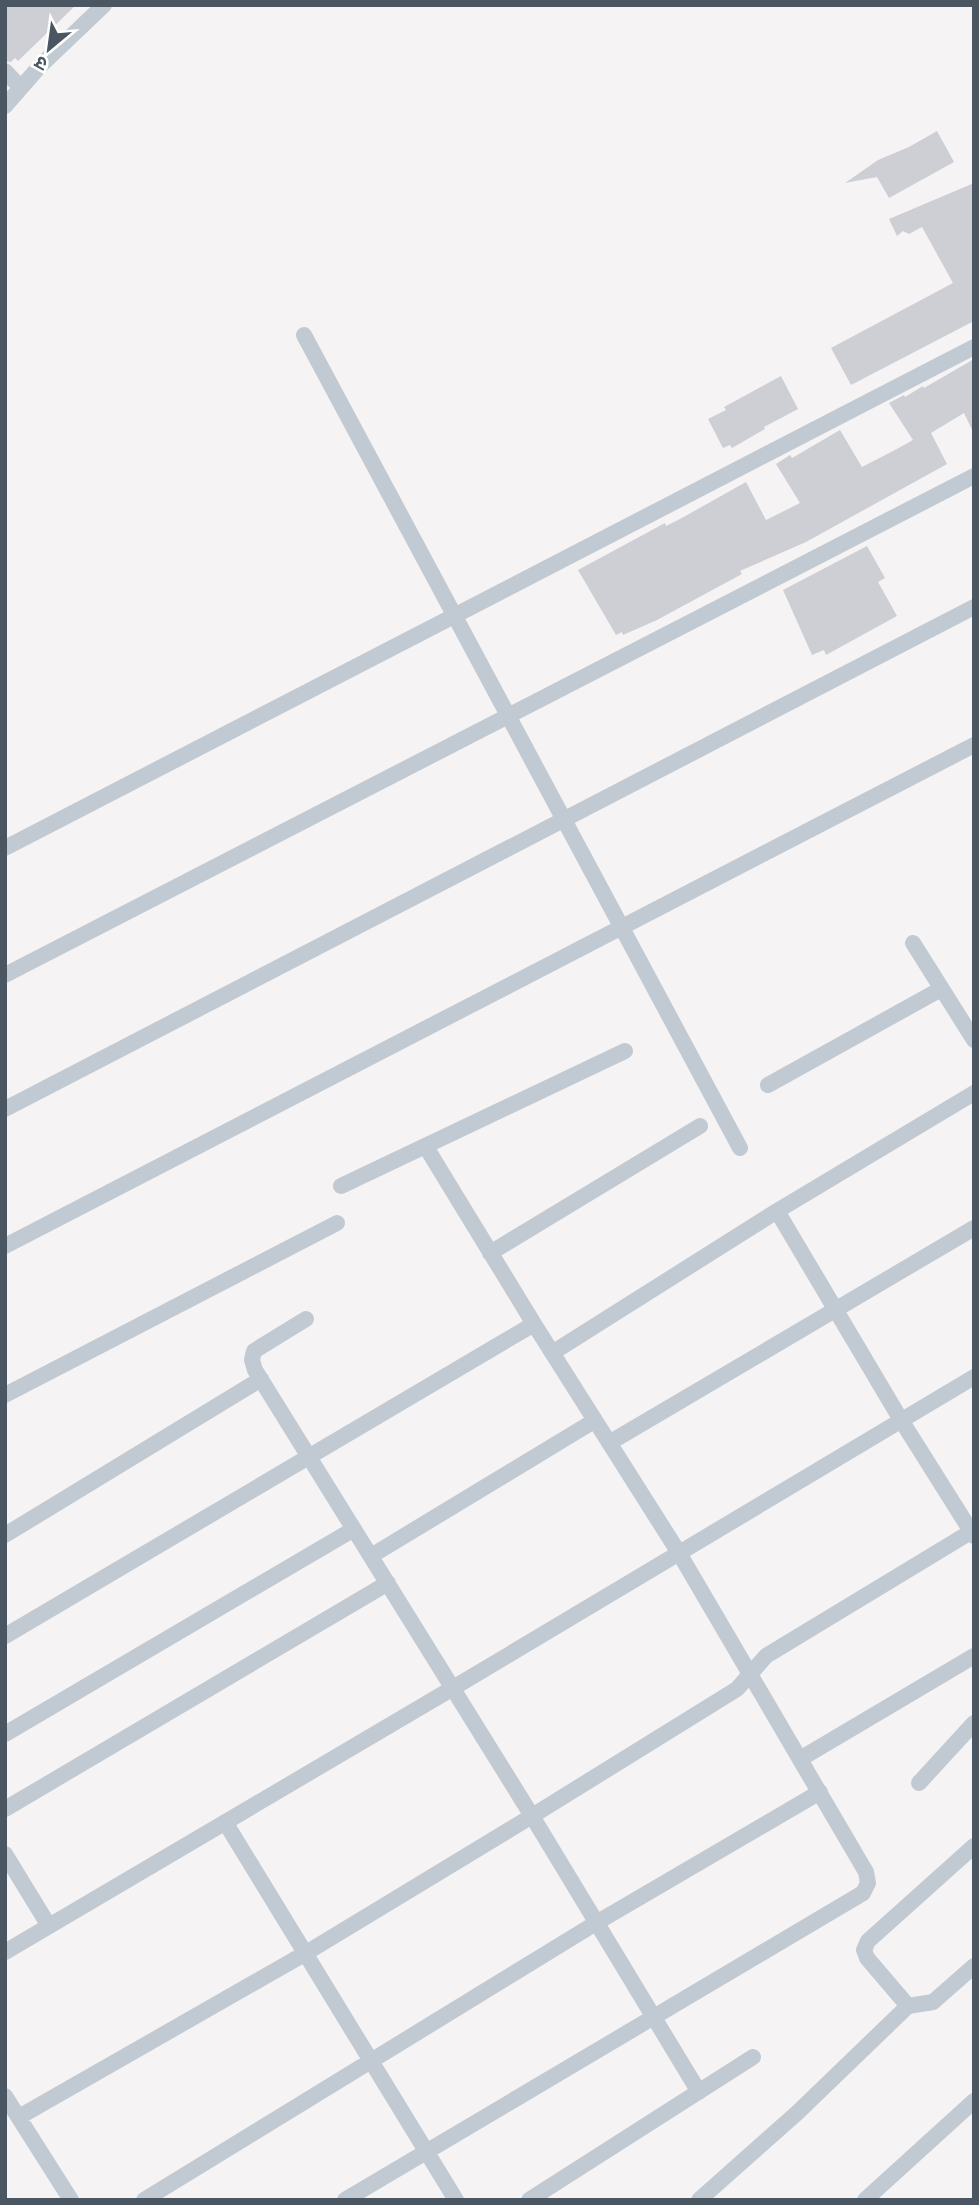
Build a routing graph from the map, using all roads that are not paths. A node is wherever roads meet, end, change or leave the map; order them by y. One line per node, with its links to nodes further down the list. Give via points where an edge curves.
1 (79, 5): 3 (street)
2 (104, 5): 3 (street)
3 (91, 18): 5 (street)
4 (5, 71): 5 (street)
5 (21, 88): 6 (street)
6 (5, 106)
7 (303, 335): 11 (street)
8 (974, 347): 11 (street)
9 (974, 476): 12 (street)
10 (974, 607): 14 (street)
11 (454, 616): 12 (street); 15 (street)
12 (509, 717): 14 (street); 18 (street)
13 (974, 745): 16 (street)
14 (564, 819): 16 (street); 24 (street)
15 (5, 848)
16 (620, 928): 27 (street); 32 (street)
17 (913, 943): 19 (street)
18 (5, 975)
19 (942, 989): 20 (street); 22 (street)
20 (974, 1040)
21 (625, 1051): 26 (street)
22 (768, 1085)
23 (974, 1093): 29 (street)
24 (5, 1109)
25 (700, 1126): 33 (street)
26 (426, 1147): 28 (street); 33 (street)
27 (740, 1148)
28 (341, 1186)
29 (777, 1210): 34 (street); 37 (street)
30 (337, 1223): 40 (street)
31 (974, 1228): 34 (street)
32 (5, 1246)
33 (490, 1253): 36 (street)
34 (836, 1308): 41 (street); 43 (street)
35 (306, 1319): 39 (street, via 254,1351 252,1360)
36 (534, 1324): 37 (street); 44 (street)
37 (552, 1353): 42 (street)
38 (974, 1377): 41 (street)
39 (261, 1379): 44 (street); 47 (street)
40 (5, 1395)
41 (901, 1420): 46 (street); 48 (street)
42 (594, 1421): 43 (street); 49 (street)
43 (609, 1443): 48 (street)
44 (308, 1455): 45 (street); 51 (street)
45 (354, 1529): 49 (street); 56 (street)
46 (973, 1533): 53 (street, via 766,1656)
47 (5, 1535)
48 (679, 1553): 53 (street); 54 (street)
49 (371, 1556): 50 (street)
50 (388, 1583): 54 (street); 60 (street)
51 (5, 1636)
52 (974, 1656): 57 (street)
53 (749, 1675): 57 (street); 61 (street, via 737,1689)
54 (453, 1688): 61 (street); 62 (street)
55 (974, 1723): 58 (street)
56 (5, 1734)
57 (800, 1759): 59 (street)
58 (919, 1783)
59 (820, 1792): 65 (street); 71 (street, via 866,1872 863,1894)
60 (5, 1809)
61 (532, 1815): 65 (street); 68 (street)
62 (225, 1822): 66 (street); 68 (street)
63 (974, 1846): 70 (street, via 868,1941 864,1950)
64 (5, 1854): 66 (street)
65 (596, 1923): 71 (street); 73 (street)
66 (49, 1926): 67 (street)
67 (5, 1952)
68 (306, 1953): 73 (street); 77 (street)
69 (974, 1966): 70 (street, via 933,2002)
70 (908, 2006): 84 (street)
71 (653, 2016): 74 (street); 78 (street)
72 (753, 2057): 74 (street)
73 (372, 2060): 78 (street); 80 (street)
74 (699, 2092): 83 (street)
75 (5, 2096): 77 (street)
76 (974, 2101): 85 (street)
77 (19, 2117): 79 (street)
78 (426, 2150): 81 (street); 82 (street)
79 (71, 2200)
80 (144, 2200)
81 (345, 2200)
82 (456, 2200)
83 (529, 2200)
84 (699, 2200)
85 (865, 2200)

